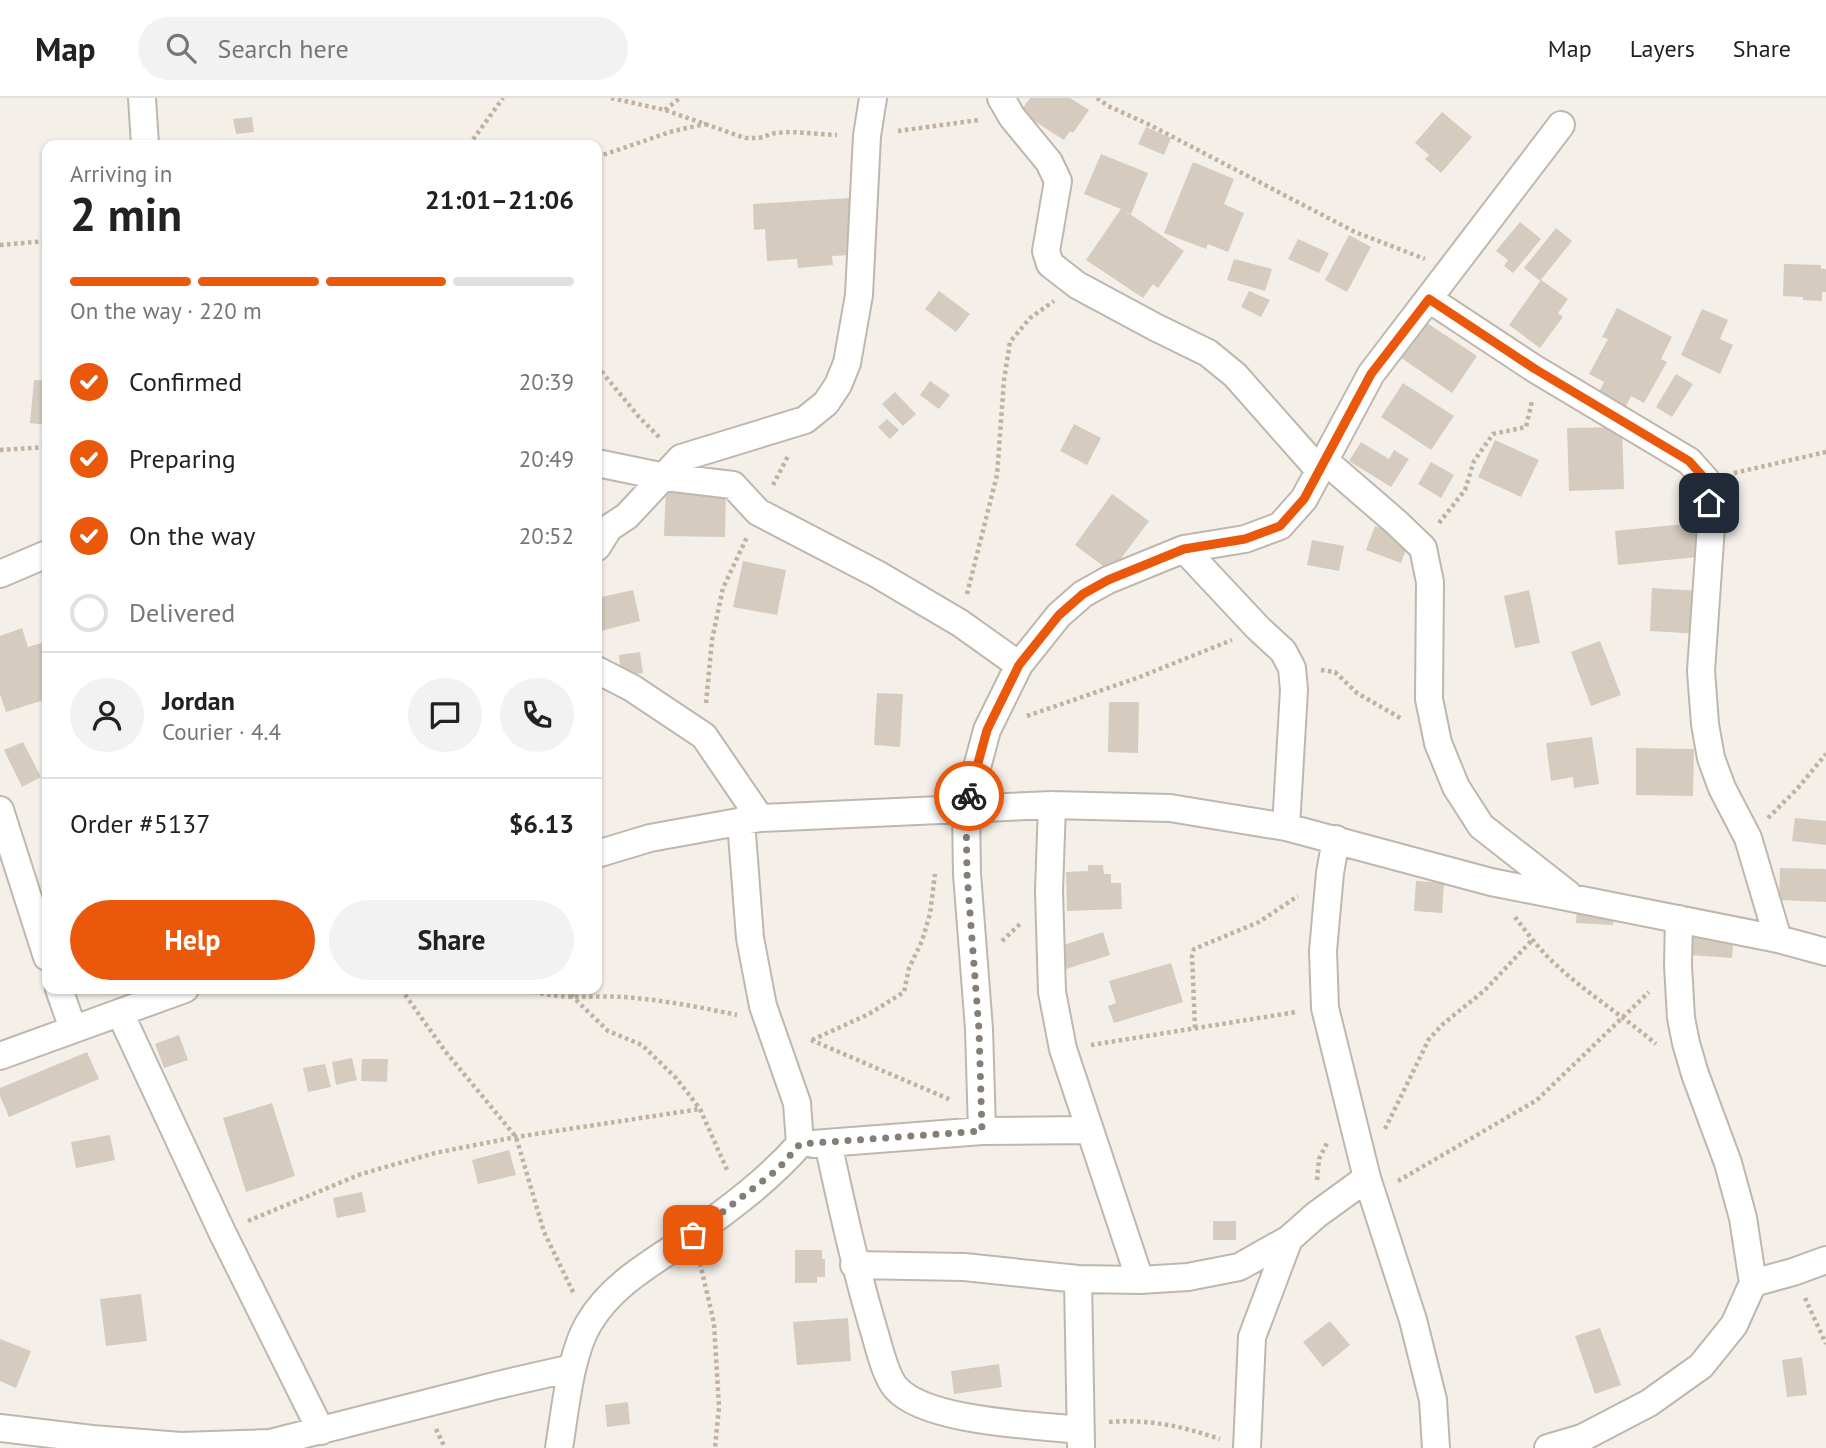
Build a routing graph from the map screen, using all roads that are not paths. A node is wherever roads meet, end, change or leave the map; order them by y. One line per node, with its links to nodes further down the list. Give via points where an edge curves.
1 (142, 98): 5 (street)
2 (873, 98): 9 (street, via 859,296 838,385 826,403 805,420)
3 (1006, 107): 8 (street, via 1055,171 1058,190 1046,251 1050,264 1077,285 1208,353)
4 (1561, 125): 6 (street)
5 (145, 140)
6 (1429, 299): 8 (street, via 1371,374); 25 (street, via 1689,461 1706,480 1711,526 1701,671 1705,724 1722,788 1748,838)
7 (602, 463): 9 (street)
8 (1322, 465): 11 (street, via 1304,499 1280,526 1245,539); 23 (street, via 1423,548 1430,582 1429,699 1438,743 1456,787 1481,826)
9 (673, 467): 10 (street); 14 (street, via 733,485 758,512 877,574 960,623)
10 (602, 539)
11 (1184, 549): 14 (street, via 1083,594 1059,615); 20 (street, via 1283,651 1292,668)
12 (42, 556): 13 (street)
13 (0, 574)
14 (1019, 665): 17 (street, via 987,730)
15 (602, 673): 19 (street, via 704,736)
16 (1052, 805): 17 (street); 20 (street, via 1170,808); 34 (street, via 1052,992 1063,1049)
17 (966, 809): 19 (street); 33 (street)
18 (0, 810): 26 (street)
19 (750, 819): 22 (street, via 650,838); 36 (street, via 750,938 763,1006 797,1103)
20 (1286, 827): 21 (street)
21 (1336, 839): 23 (street, via 1490,882); 37 (street, via 1323,951 1325,1008)
22 (602, 852)
23 (1572, 897): 24 (street)
24 (1679, 919): 25 (street); 43 (street, via 1678,965 1686,1043 1728,1163 1743,1217)
25 (1778, 939): 27 (street)
26 (42, 941)
27 (1826, 952)
28 (61, 994): 31 (street)
29 (171, 994): 30 (street)
30 (120, 1013): 31 (street); 46 (street)
31 (73, 1030): 32 (street)
32 (0, 1056)
33 (982, 1122): 34 (street); 35 (street)
34 (1088, 1130): 42 (street)
35 (828, 1143): 36 (street); 40 (street)
36 (800, 1144): 44 (street, via 740,1200 622,1283 588,1324)
37 (1368, 1180): 38 (street); 51 (street, via 1413,1320 1433,1400)
38 (1289, 1239): 42 (street, via 1239,1267); 50 (street, via 1252,1337)
39 (1826, 1260): 43 (street)
40 (854, 1265): 41 (street, via 964,1267); 47 (street, via 882,1358 896,1388 919,1403 965,1418)
41 (1078, 1279): 42 (street); 47 (street)
42 (1140, 1280)
43 (1753, 1283): 52 (street, via 1734,1325 1701,1366 1649,1403 1581,1438)
44 (572, 1368): 46 (street); 49 (street)
45 (0, 1428): 48 (street, via 181,1446)
46 (321, 1431): 48 (street)
47 (1080, 1434)
48 (270, 1445)
49 (559, 1448)
50 (1247, 1448)
51 (1436, 1448)
52 (1548, 1448)

